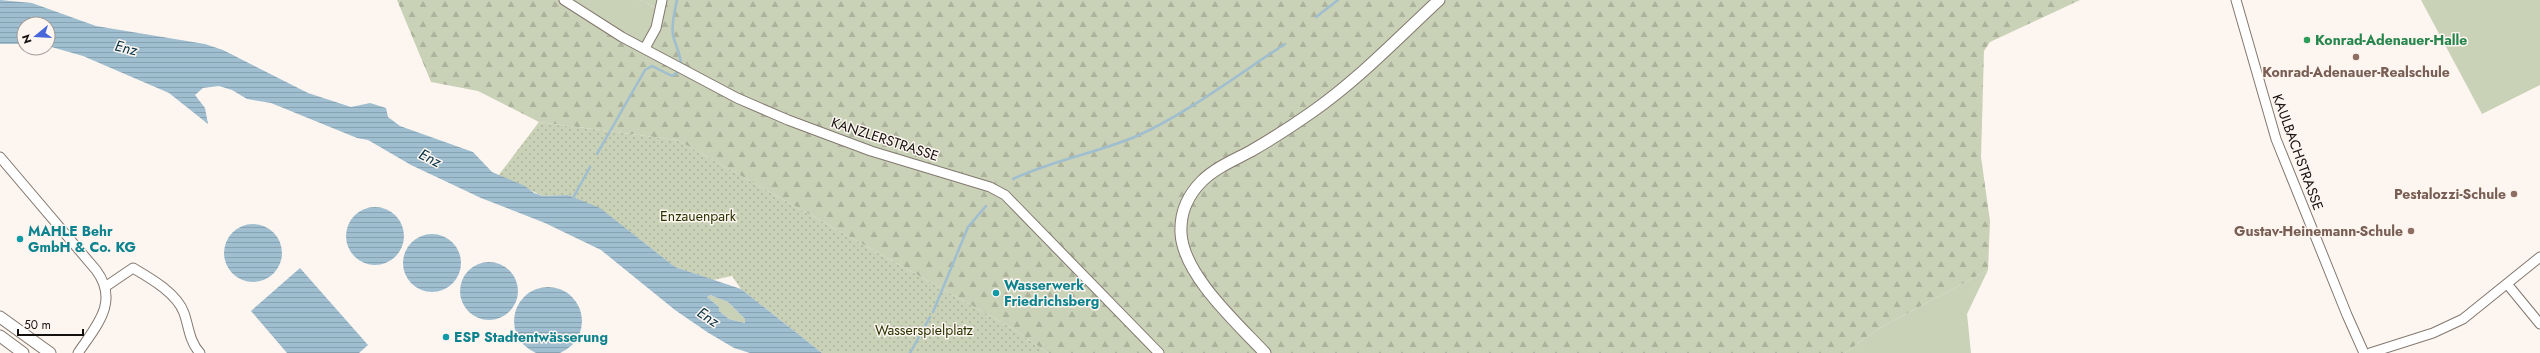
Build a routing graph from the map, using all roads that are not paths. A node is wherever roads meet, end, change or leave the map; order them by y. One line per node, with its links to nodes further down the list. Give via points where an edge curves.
1 (564, 0): 5 (street, KANZLERSTRASSE, via 595,21)
2 (662, 0): 5 (street, via 656,28)
3 (1439, 0): 18 (main road, via 1328,100 1292,126 1213,172 1195,189 1187,202 1182,216 1181,235 1194,269 1228,313)
4 (2236, 0): 19 (street, KAULBACHSTRASSE, via 2276,139)
5 (645, 48): 17 (street, KANZLERSTRASSE, via 737,98 788,120 871,151 990,187 1005,195)
6 (0, 157): 9 (street, via 96,270)
7 (2540, 257): 8 (street)
8 (2508, 285): 11 (street); 20 (street, via 2464,318 2447,327)
9 (105, 287): 15 (street, via 107,303 104,312); 16 (street, via 133,268 166,291 181,306 189,335)
10 (0, 317): 14 (main road)
11 (2540, 324)
12 (0, 336): 13 (main road)
13 (23, 353)
14 (50, 353)
15 (78, 353)
16 (200, 353)
17 (1159, 353)
18 (1265, 353)
19 (2364, 353)
20 (2370, 353)

